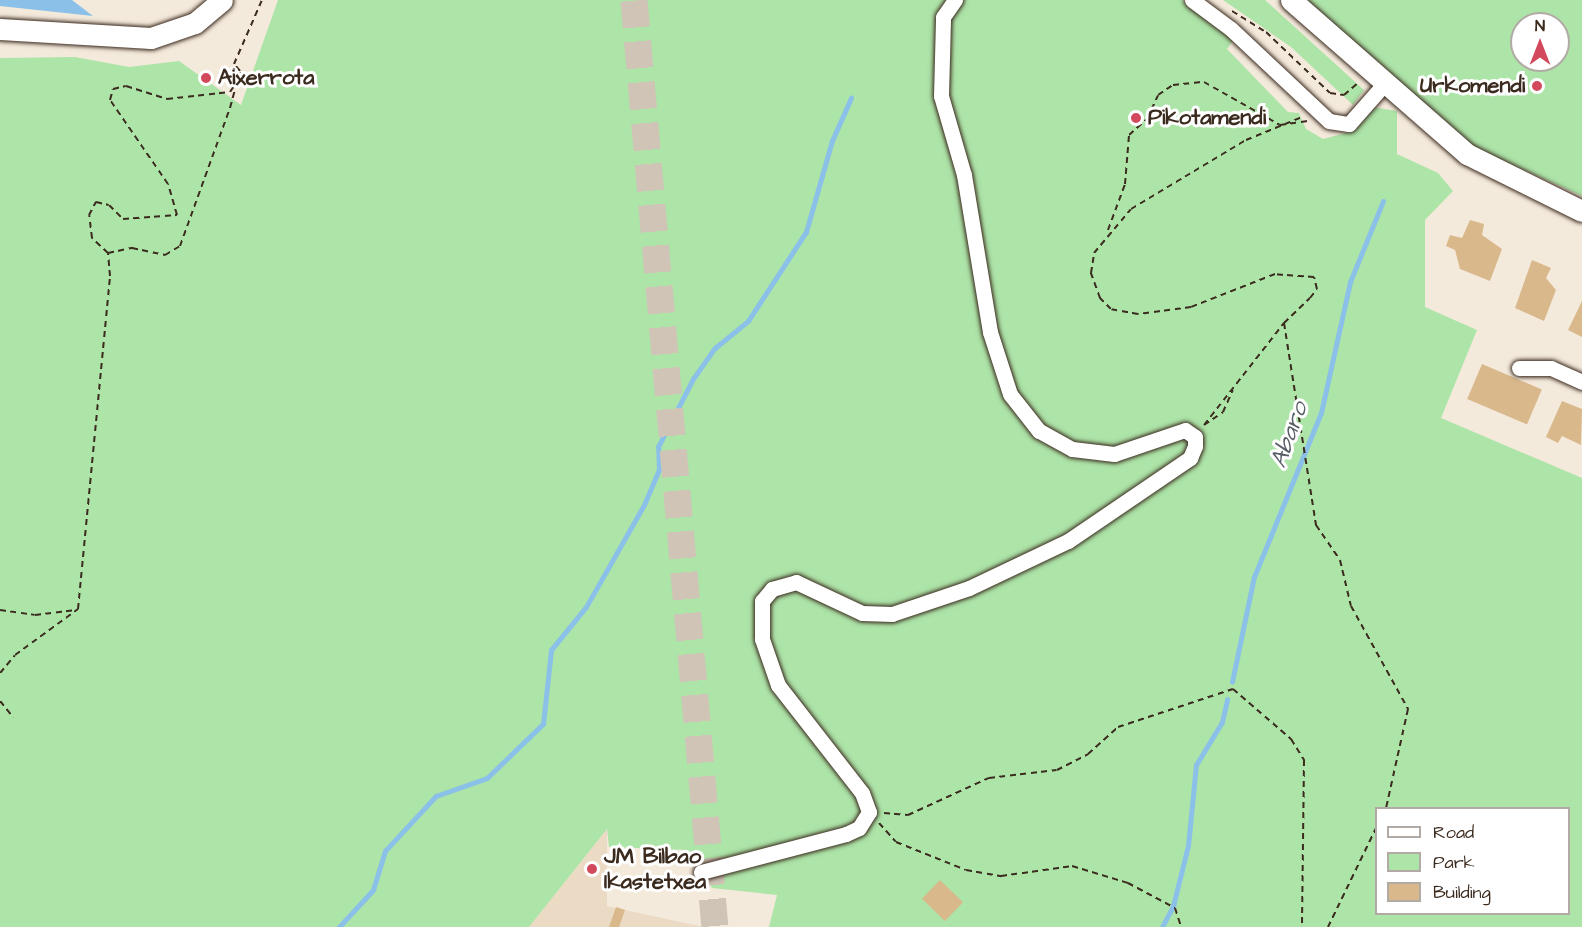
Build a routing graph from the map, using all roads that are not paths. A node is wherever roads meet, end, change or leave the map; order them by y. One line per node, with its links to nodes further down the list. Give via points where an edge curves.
1 (222, 0): 5 (street, via 181,31 151,38)
2 (955, 0): 10 (street, via 943,17 939,86 964,176 992,342 1010,394 1039,431 1072,449 1114,454 1174,431 1199,431 1190,458 1101,521 969,588 892,614 862,613 795,582 782,583 762,601 762,639 778,685 862,793 869,812 859,828 846,834)
3 (1192, 0): 6 (street, via 1231,28 1329,121 1349,124)
4 (1291, 0): 7 (street, via 1467,154)
5 (0, 29)
6 (1378, 91)
7 (1582, 211)
8 (1519, 368): 9 (street, via 1551,368)
9 (1582, 382)
10 (701, 872)

